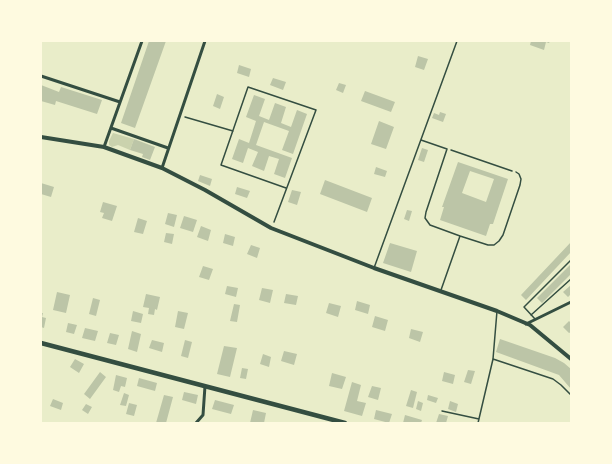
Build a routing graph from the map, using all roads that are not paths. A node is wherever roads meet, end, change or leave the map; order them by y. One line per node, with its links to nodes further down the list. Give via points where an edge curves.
1 (142, 41): 5 (street)
2 (205, 41): 10 (street)
3 (457, 41): 8 (lane)
4 (41, 76): 5 (street)
5 (120, 102): 6 (street)
6 (111, 128): 9 (street); 10 (street)
7 (41, 137): 9 (street)
8 (421, 140): 13 (lane, via 447,149 425,218 430,225); 15 (lane)
9 (104, 147): 11 (street)
10 (168, 148): 11 (street)
11 (162, 168): 15 (street, via 272,228)
12 (516, 172): 13 (lane, via 521,179 520,185 499,241 488,245)
13 (460, 236): 17 (lane)
14 (571, 260): 20 (lane, via 524,307)
15 (374, 268): 17 (street)
16 (571, 279): 20 (lane)
17 (441, 292): 19 (street)
18 (571, 302): 21 (street)
19 (497, 311): 22 (street); 24 (lane)
20 (531, 315): 21 (lane)
21 (535, 319): 22 (street)
22 (526, 324): 25 (street)
23 (41, 343): 26 (main road)
24 (494, 359): 27 (lane, via 554,379); 29 (lane)
25 (571, 359)
26 (205, 385): 30 (street, via 203,415); 31 (main road)
27 (571, 395)
28 (442, 411): 29 (lane)
29 (479, 419): 32 (lane)
30 (196, 423)
31 (345, 423)
32 (478, 423)

